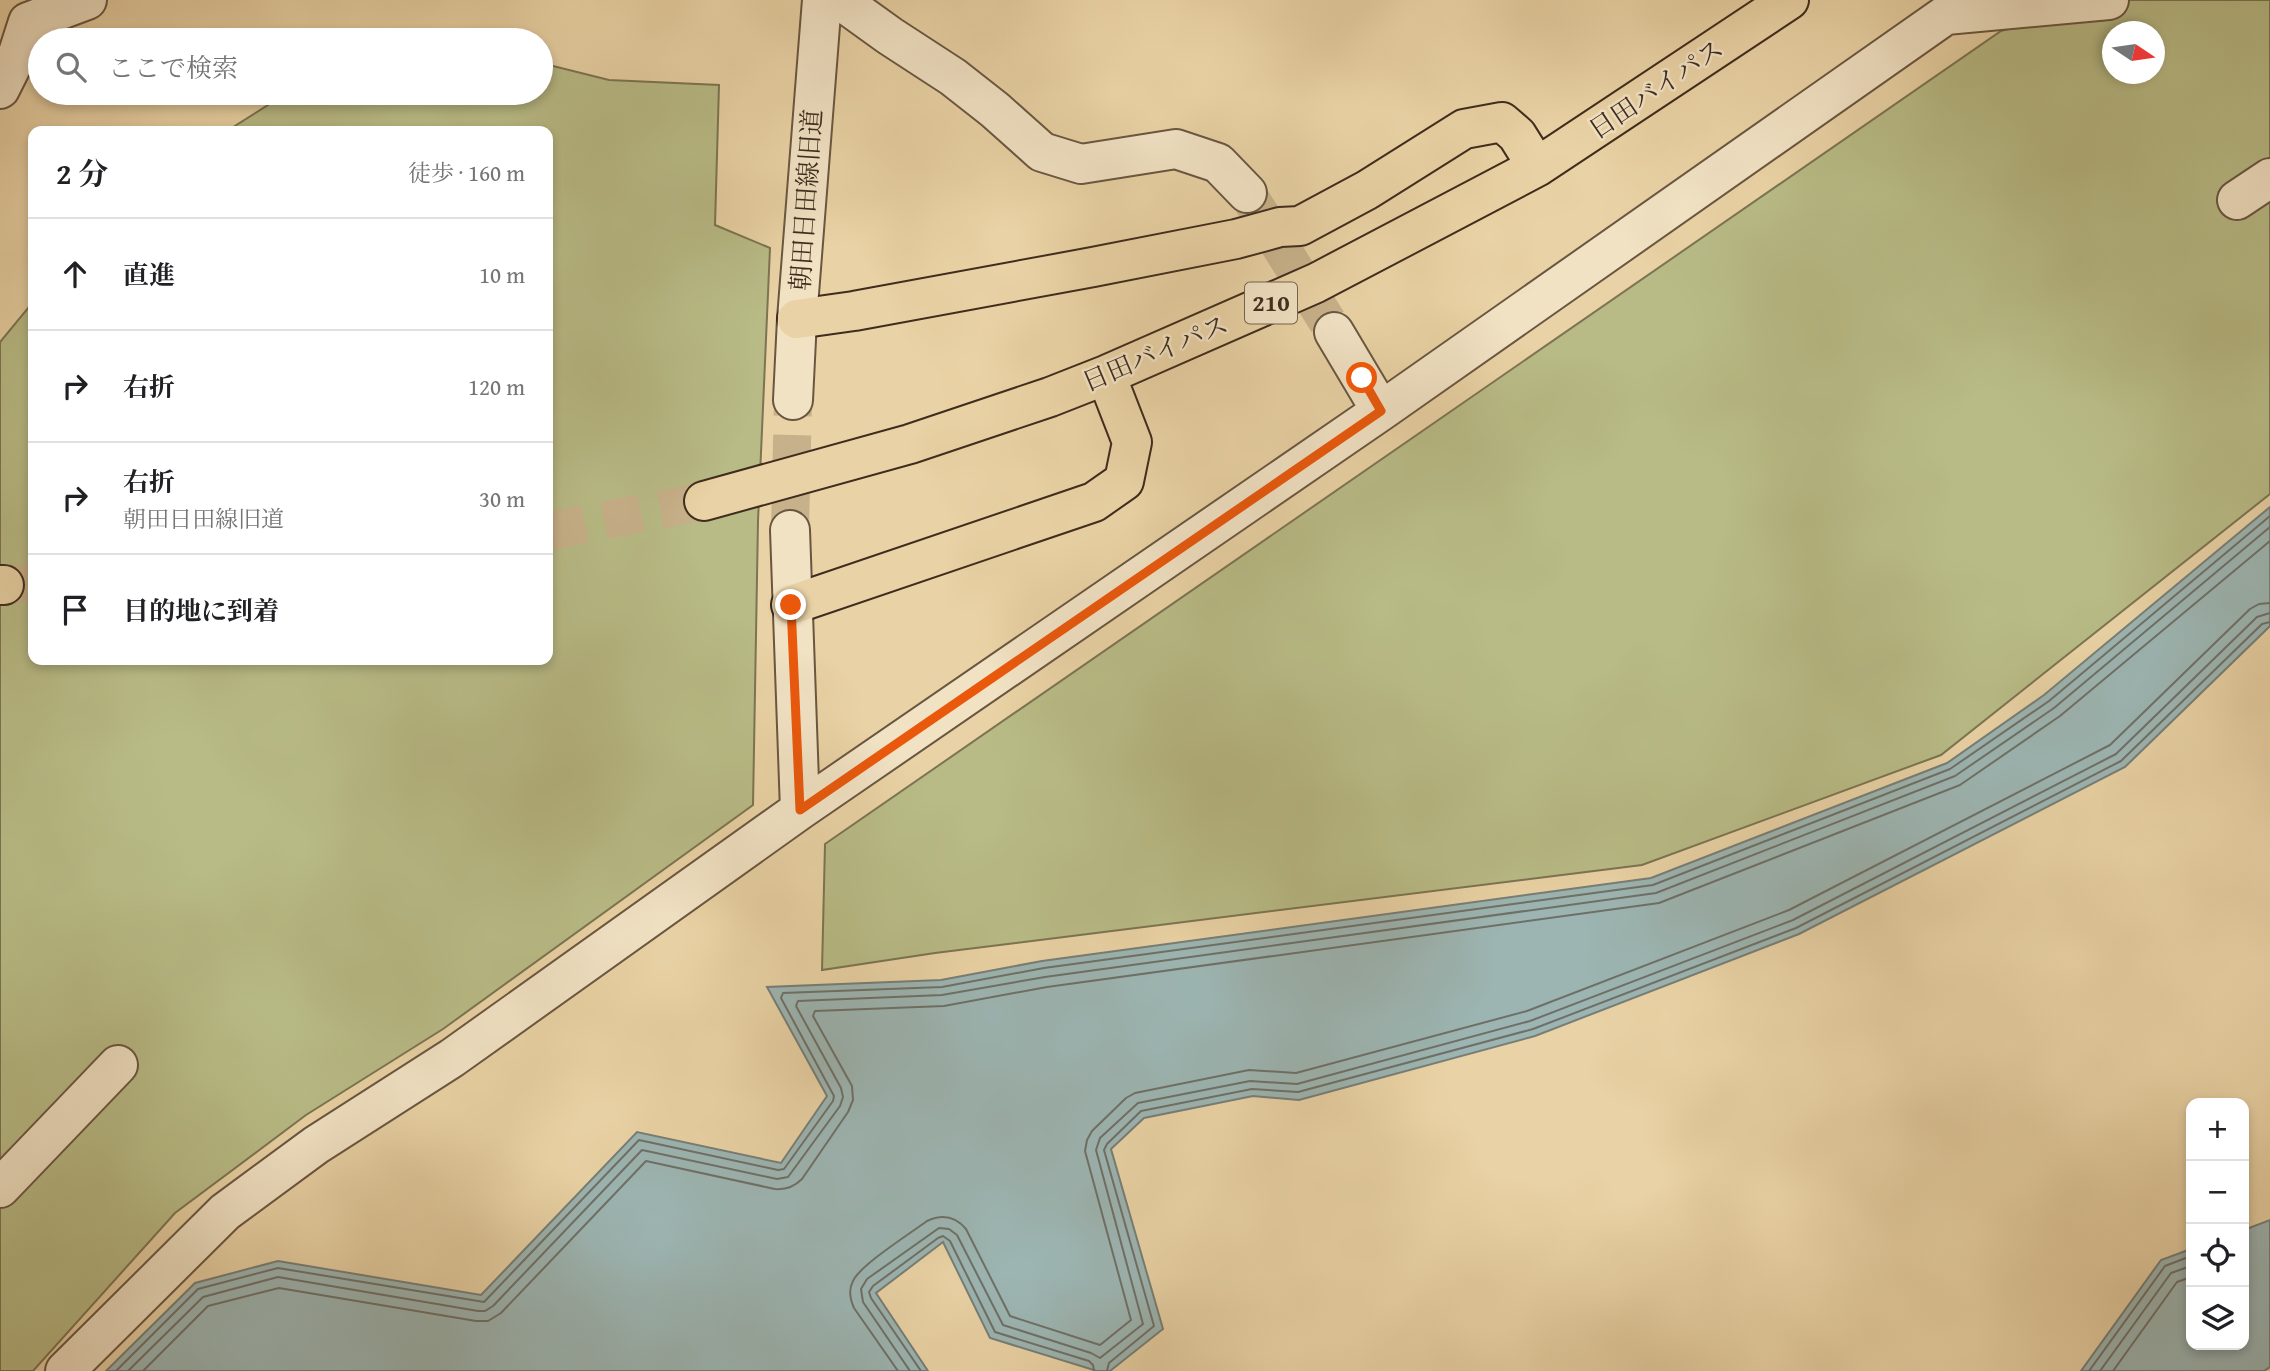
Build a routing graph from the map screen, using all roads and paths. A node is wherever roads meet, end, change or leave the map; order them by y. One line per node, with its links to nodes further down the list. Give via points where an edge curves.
1 (87, 0): 7 (street, via 28,22)
2 (822, 0): 12 (street, 朝田日田線旧道)
3 (840, 0): 10 (street, via 953,77 1042,152 1081,164 1176,149 1218,163)
4 (1789, 0): 8 (highway, 日田バイパス / 210)
5 (2109, 0): 6 (street)
6 (1957, 8): 16 (street)
7 (0, 89)
8 (1537, 167): 12 (highway, via 1517,135 1502,122 1464,129 1300,226); 14 (highway, 日田バイパス / 210, via 1316,283)
9 (2270, 178): 11 (street)
10 (1247, 193)
11 (2237, 200)
12 (797, 319): 15 (street, 朝田日田線旧道)
13 (1334, 332): 16 (street)
14 (1106, 375): 17 (highway, 日田バイパス / 210, via 910,444); 19 (highway, via 1132,442 1124,481 1094,502)
15 (793, 400)
16 (1381, 411): 20 (street)
17 (704, 501)
18 (790, 530): 19 (street)
19 (791, 605): 20 (street)
20 (800, 810): 23 (street, via 452,1058 316,1145 225,1212)
21 (118, 1065): 22 (street)
22 (0, 1188)
23 (65, 1371)

